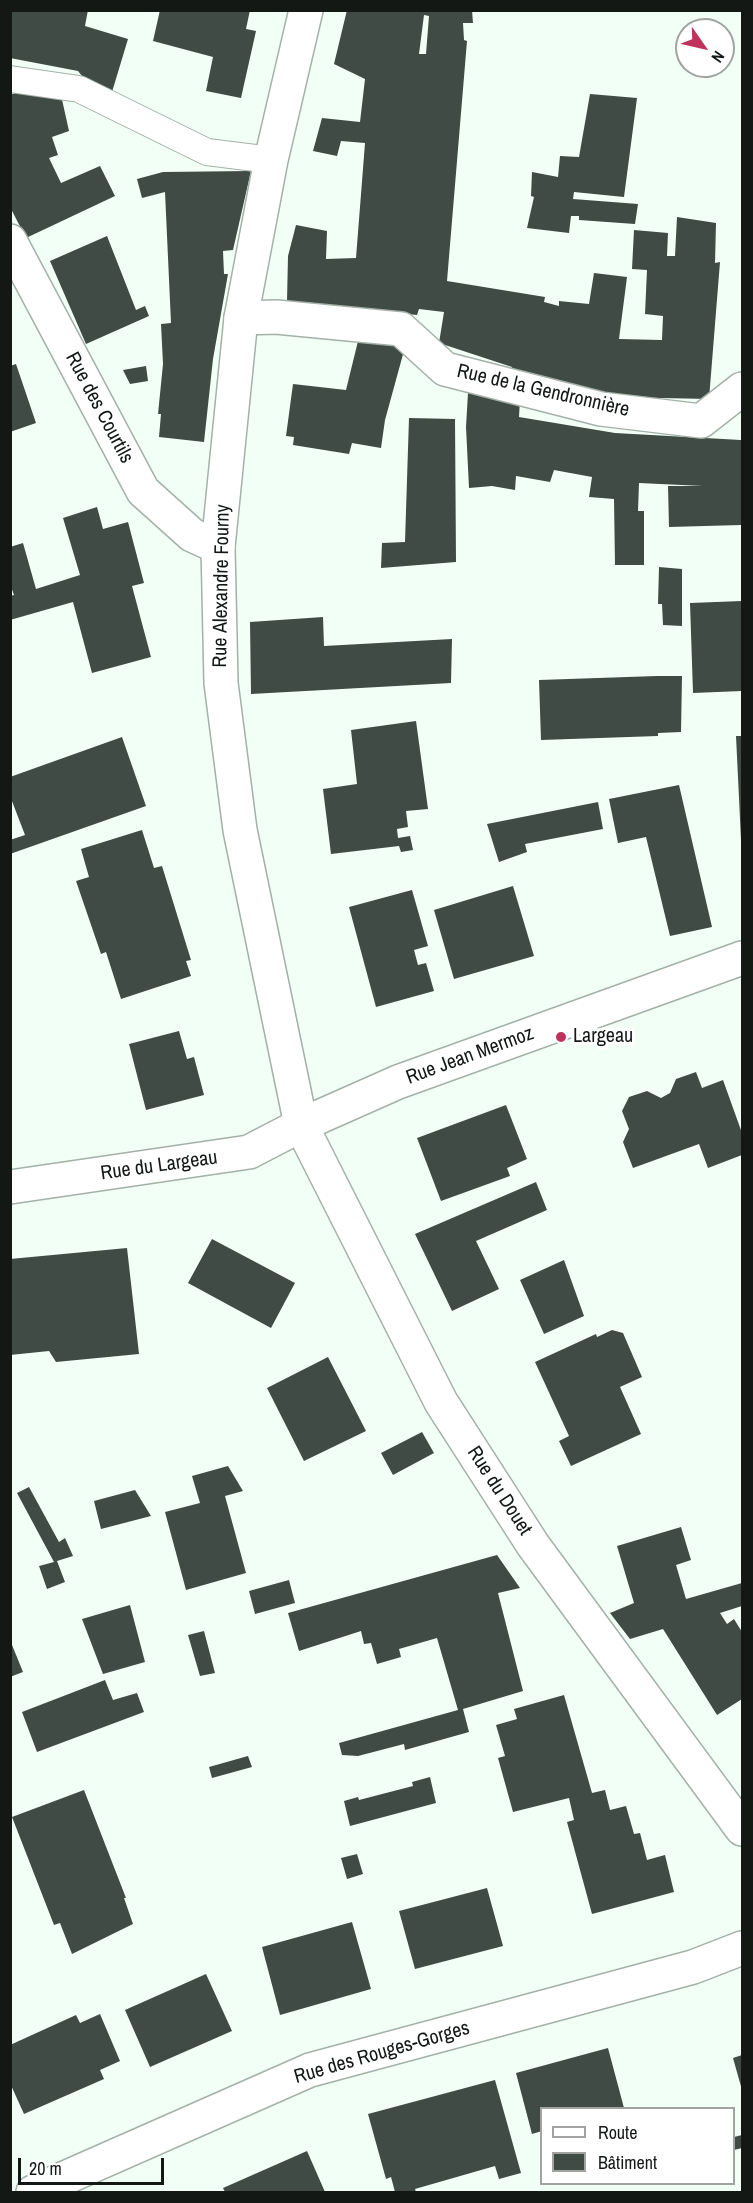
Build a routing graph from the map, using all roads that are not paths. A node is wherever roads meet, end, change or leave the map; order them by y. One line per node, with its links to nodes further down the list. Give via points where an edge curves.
1 (306, 10): 3 (street, Rue Alexandre Fourny)
2 (10, 79): 3 (lane, via 79,89 207,152)
3 (271, 160): 5 (street, Rue Alexandre Fourny)
4 (10, 241): 7 (street, Rue des Courtils, via 143,492 192,535)
5 (241, 318): 6 (street, Rue de la Gendronnière, via 276,316 401,329 445,369 600,409 701,421); 7 (street, Rue Alexandre Fourny)
6 (742, 389)
7 (218, 547): 9 (street, Rue Alexandre Fourny, via 221,683 240,830)
8 (742, 958): 9 (street, Rue Jean Mermoz, via 398,1082)
9 (301, 1125): 10 (street, Rue du Largeau, via 249,1152); 11 (street, Rue du Douet, via 441,1402 533,1545)
10 (10, 1187)
11 (742, 1829)
12 (742, 1948): 13 (street, Rue des Rouges-Gorges, via 693,1967 310,2070)
13 (33, 2193)

